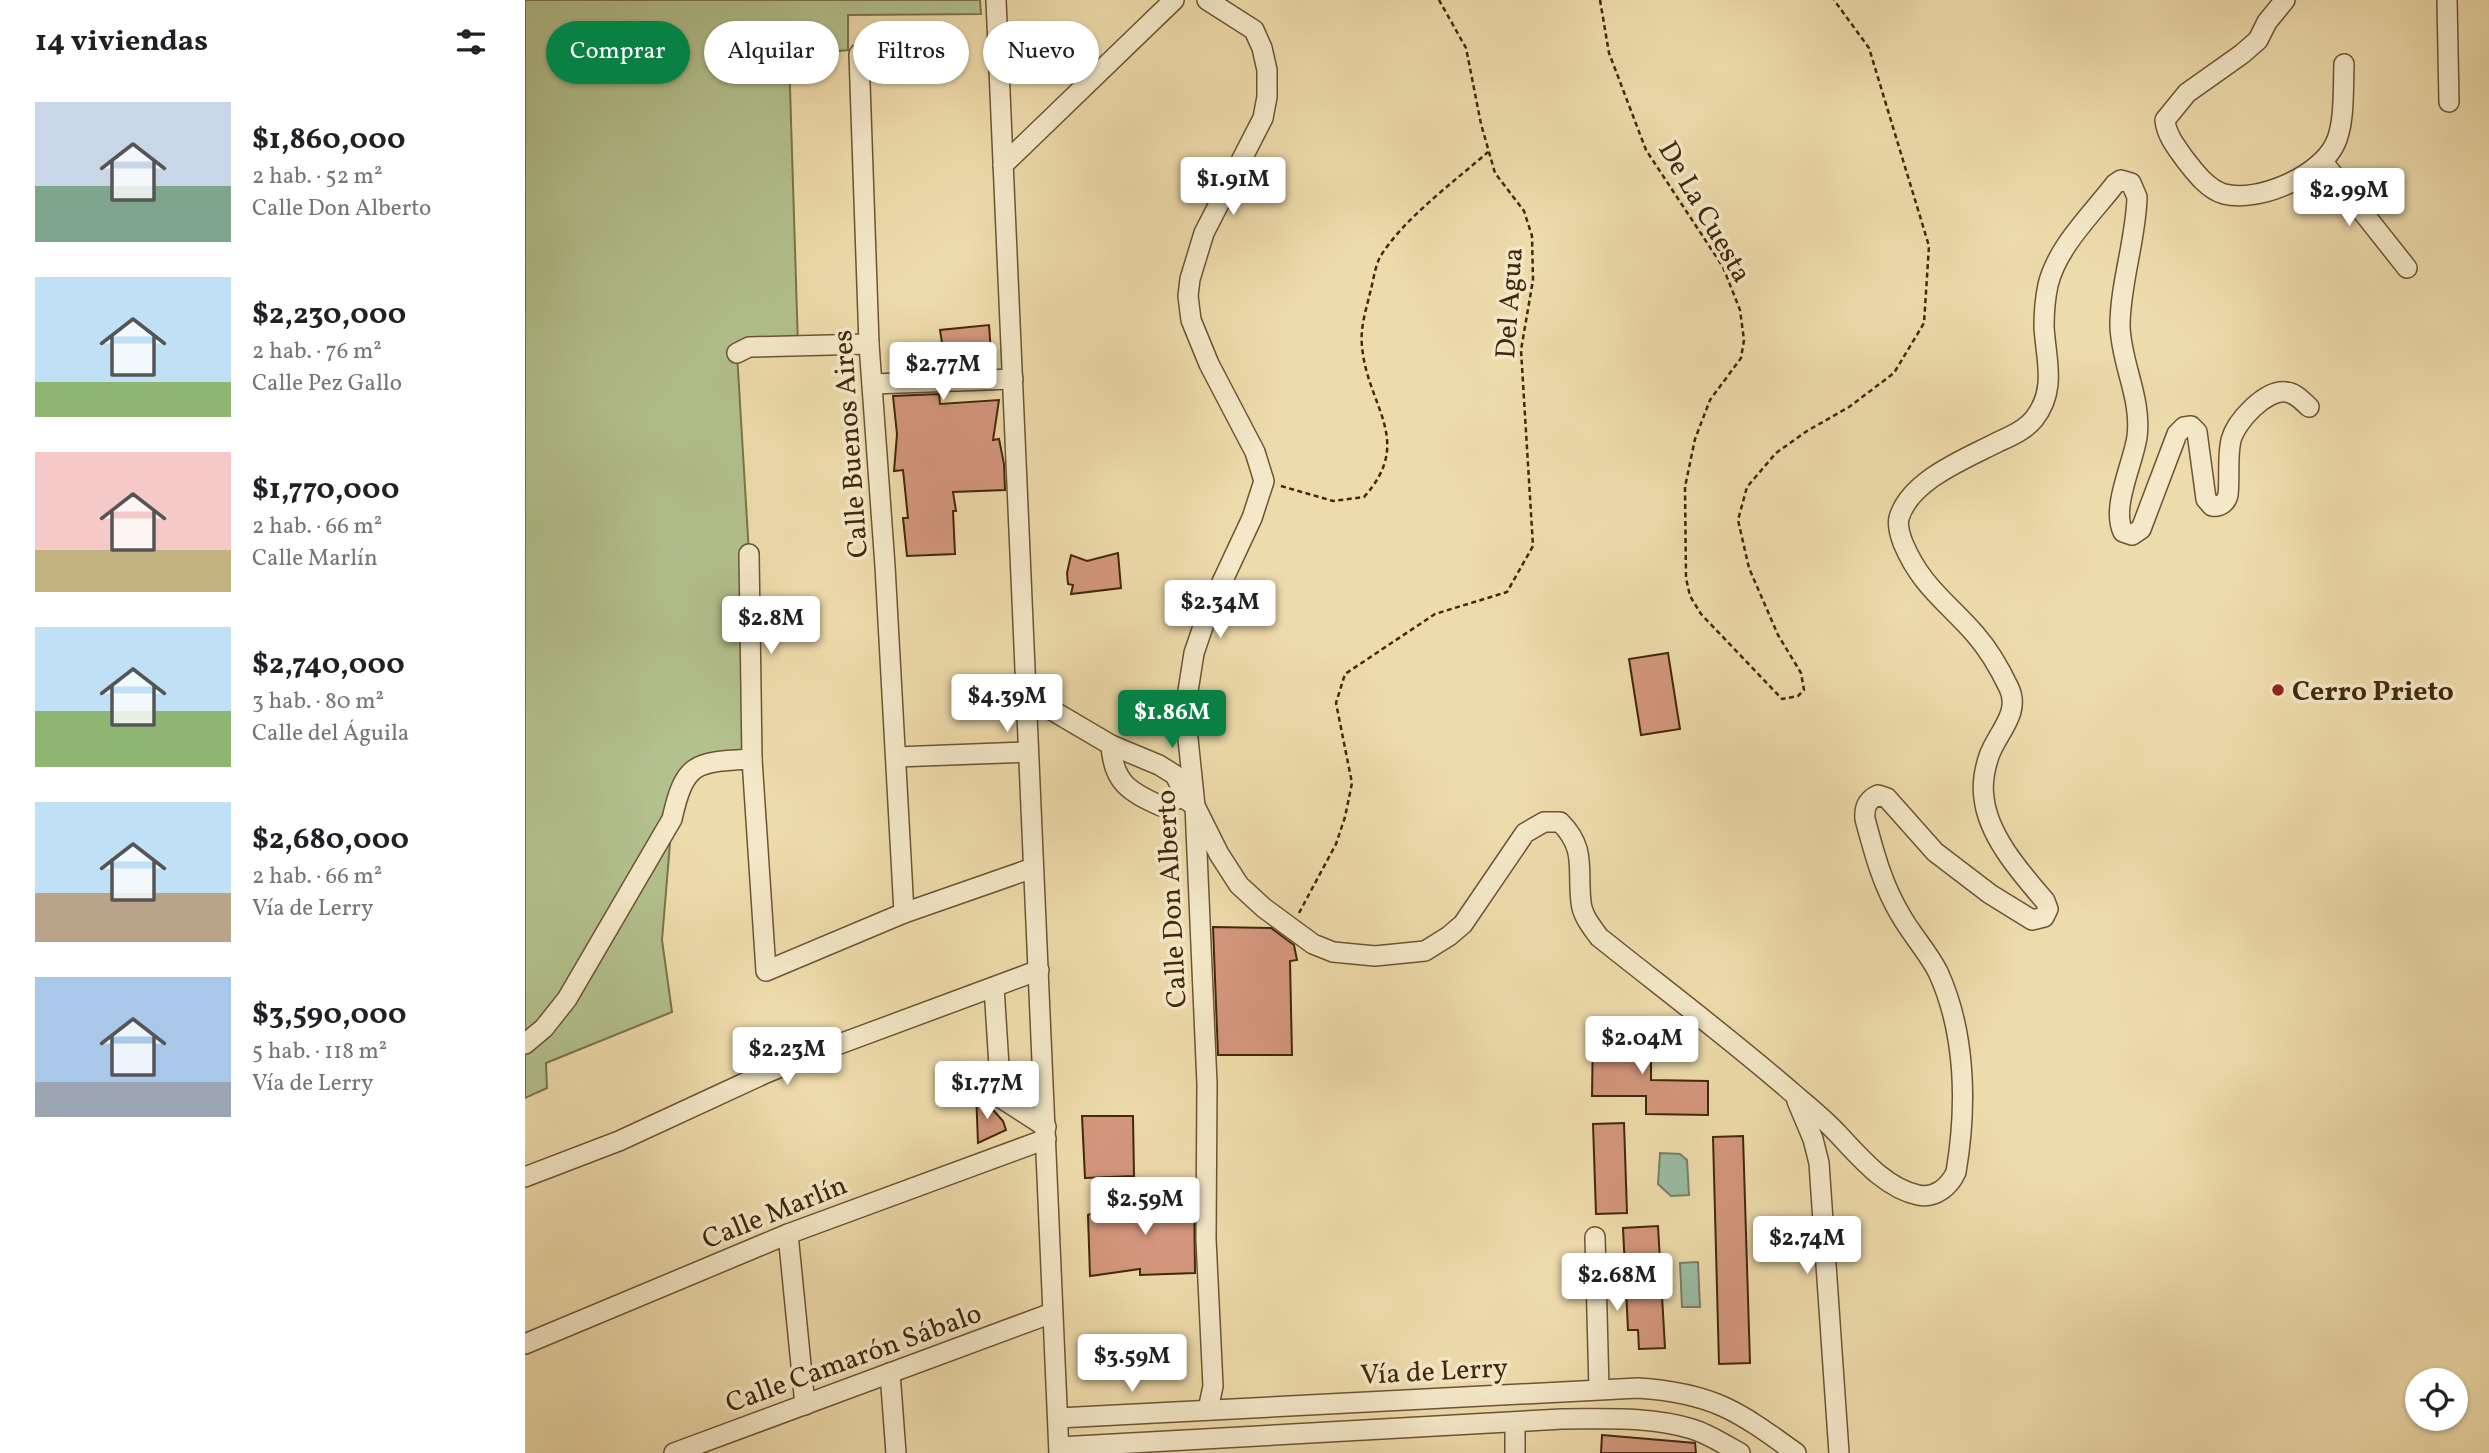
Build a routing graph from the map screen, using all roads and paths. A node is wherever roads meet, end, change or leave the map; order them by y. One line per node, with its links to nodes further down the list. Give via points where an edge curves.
1 (996, 0): 14 (street)
2 (1174, 0): 14 (street)
3 (1207, 0): 21 (street, via 1254,30 1267,70 1267,96 1263,118 1204,233 1188,296 1191,320 1209,364 1255,452)
4 (1439, 0): 12 (path, Del Agua, via 1466,48)
5 (1600, 0): 6 (path, De La Cuesta, via 1609,53 1646,149 1723,267 1740,310 1741,358 1710,400 1695,439 1685,487 1690,596 1701,614 1782,699 1804,690 1801,673 1778,635 1749,568 1738,520 1747,487 1776,453 1894,373 1924,323 1929,246 1869,48)
6 (1834, 0)
7 (2285, 0): 13 (street, via 2257,40 2187,93 2165,120 2166,127 2194,171 2221,193 2265,193)
8 (2447, 0): 11 (street)
9 (2344, 64): 13 (street, via 2339,133)
10 (860, 84): 16 (street, Calle Buenos Aires)
11 (2449, 102)
12 (1489, 152): 21 (path, via 1404,228 1379,258 1363,321 1362,345 1387,430 1387,460 1375,485 1364,497 1333,501); 31 (path, Del Agua, via 1496,173 1524,211 1532,236 1533,280 1521,350 1533,546 1507,592 1435,614 1345,674 1336,703 1352,783 1345,817 1336,844)
13 (2323, 162): 15 (street)
14 (1003, 164): 18 (street)
15 (2407, 268)
16 (869, 344): 17 (street, via 749,347); 19 (street, Calle Buenos Aires)
17 (737, 353)
18 (1013, 379): 19 (street); 23 (street)
19 (872, 384): 26 (street, Calle Buenos Aires)
20 (2309, 407): 35 (street, via 2282,391 2248,412 2232,438 2228,495 2218,506 2206,499 2197,432 2191,426 2182,429 2141,528 2132,535 2123,532 2120,505 2138,414 2120,323 2137,197 2131,183 2117,182 2066,248 2050,278 2044,322 2050,372 2035,418 2017,433 1940,472 1912,496 1899,519 1901,537 1921,578 1977,636 2012,694 2011,712 1989,758 1984,801 2012,862 2048,909 2044,917 2032,920 1926,844 1887,798 1878,795 1867,802 1865,819 1883,880 1937,971 1955,1028 1961,1060 1961,1114 1952,1181 1939,1192 1924,1196 1896,1185 1863,1161)
21 (1264, 481): 28 (street, Calle Don Alberto, via 1194,653 1185,710)
22 (749, 554): 27 (street)
23 (1026, 695): 24 (street); 25 (street)
24 (1111, 745): 28 (street, via 1175,775); 28 (street, via 1112,761 1130,791 1161,806)
25 (1028, 752): 26 (street); 29 (street)
26 (896, 757): 30 (street, Calle Buenos Aires)
27 (752, 759): 30 (street, via 766,971); 34 (street, via 716,761 684,778 672,819 567,999)
28 (1188, 802): 31 (street, via 1239,885); 46 (street, Calle Don Alberto, via 1207,1084 1206,1239 1213,1386)
29 (1033, 868): 30 (street); 32 (street)
30 (904, 913)
31 (1291, 928): 35 (street, via 1333,952 1375,956 1425,951 1463,924 1525,833 1545,822 1560,822 1577,849 1581,903 1599,937)
32 (1039, 970): 33 (street); 36 (street)
33 (994, 987): 36 (street, via 1002,1098); 37 (street, via 776,1069 619,1141)
34 (525, 1044)
35 (1794, 1093): 59 (street, via 1819,1163)
36 (1046, 1133): 38 (street, Calle Marlín); 40 (street)
37 (525, 1177)
38 (788, 1234): 41 (street, Calle Marlín); 45 (street)
39 (1595, 1237): 43 (street)
40 (1052, 1313): 42 (street, Calle Camarón Sábalo); 47 (street)
41 (525, 1344)
42 (890, 1373): 45 (street, Calle Camarón Sábalo); 55 (street)
43 (1599, 1389): 44 (street, Vía de Lerry); 58 (street, Vía de Lerry, via 1659,1389 1702,1397 1744,1416)
44 (1561, 1392): 46 (street, Vía de Lerry); 48 (street)
45 (805, 1405): 50 (street, Calle Camarón Sábalo)
46 (1207, 1410): 47 (street, Vía de Lerry)
47 (1058, 1418): 52 (street)
48 (1562, 1419): 49 (street, Vía de Lerry); 57 (street, Vía de Lerry, via 1670,1424 1692,1429)
49 (1515, 1422): 51 (street, Vía de Lerry); 56 (street)
50 (730, 1432): 53 (street, Calle Camarón Sábalo); 54 (street)
51 (1210, 1446): 52 (street, Vía de Lerry)
52 (1059, 1450)
53 (674, 1453)
54 (731, 1453)
55 (895, 1453)
56 (1515, 1453)
57 (1740, 1453)
58 (1796, 1453)
59 (1839, 1453)

